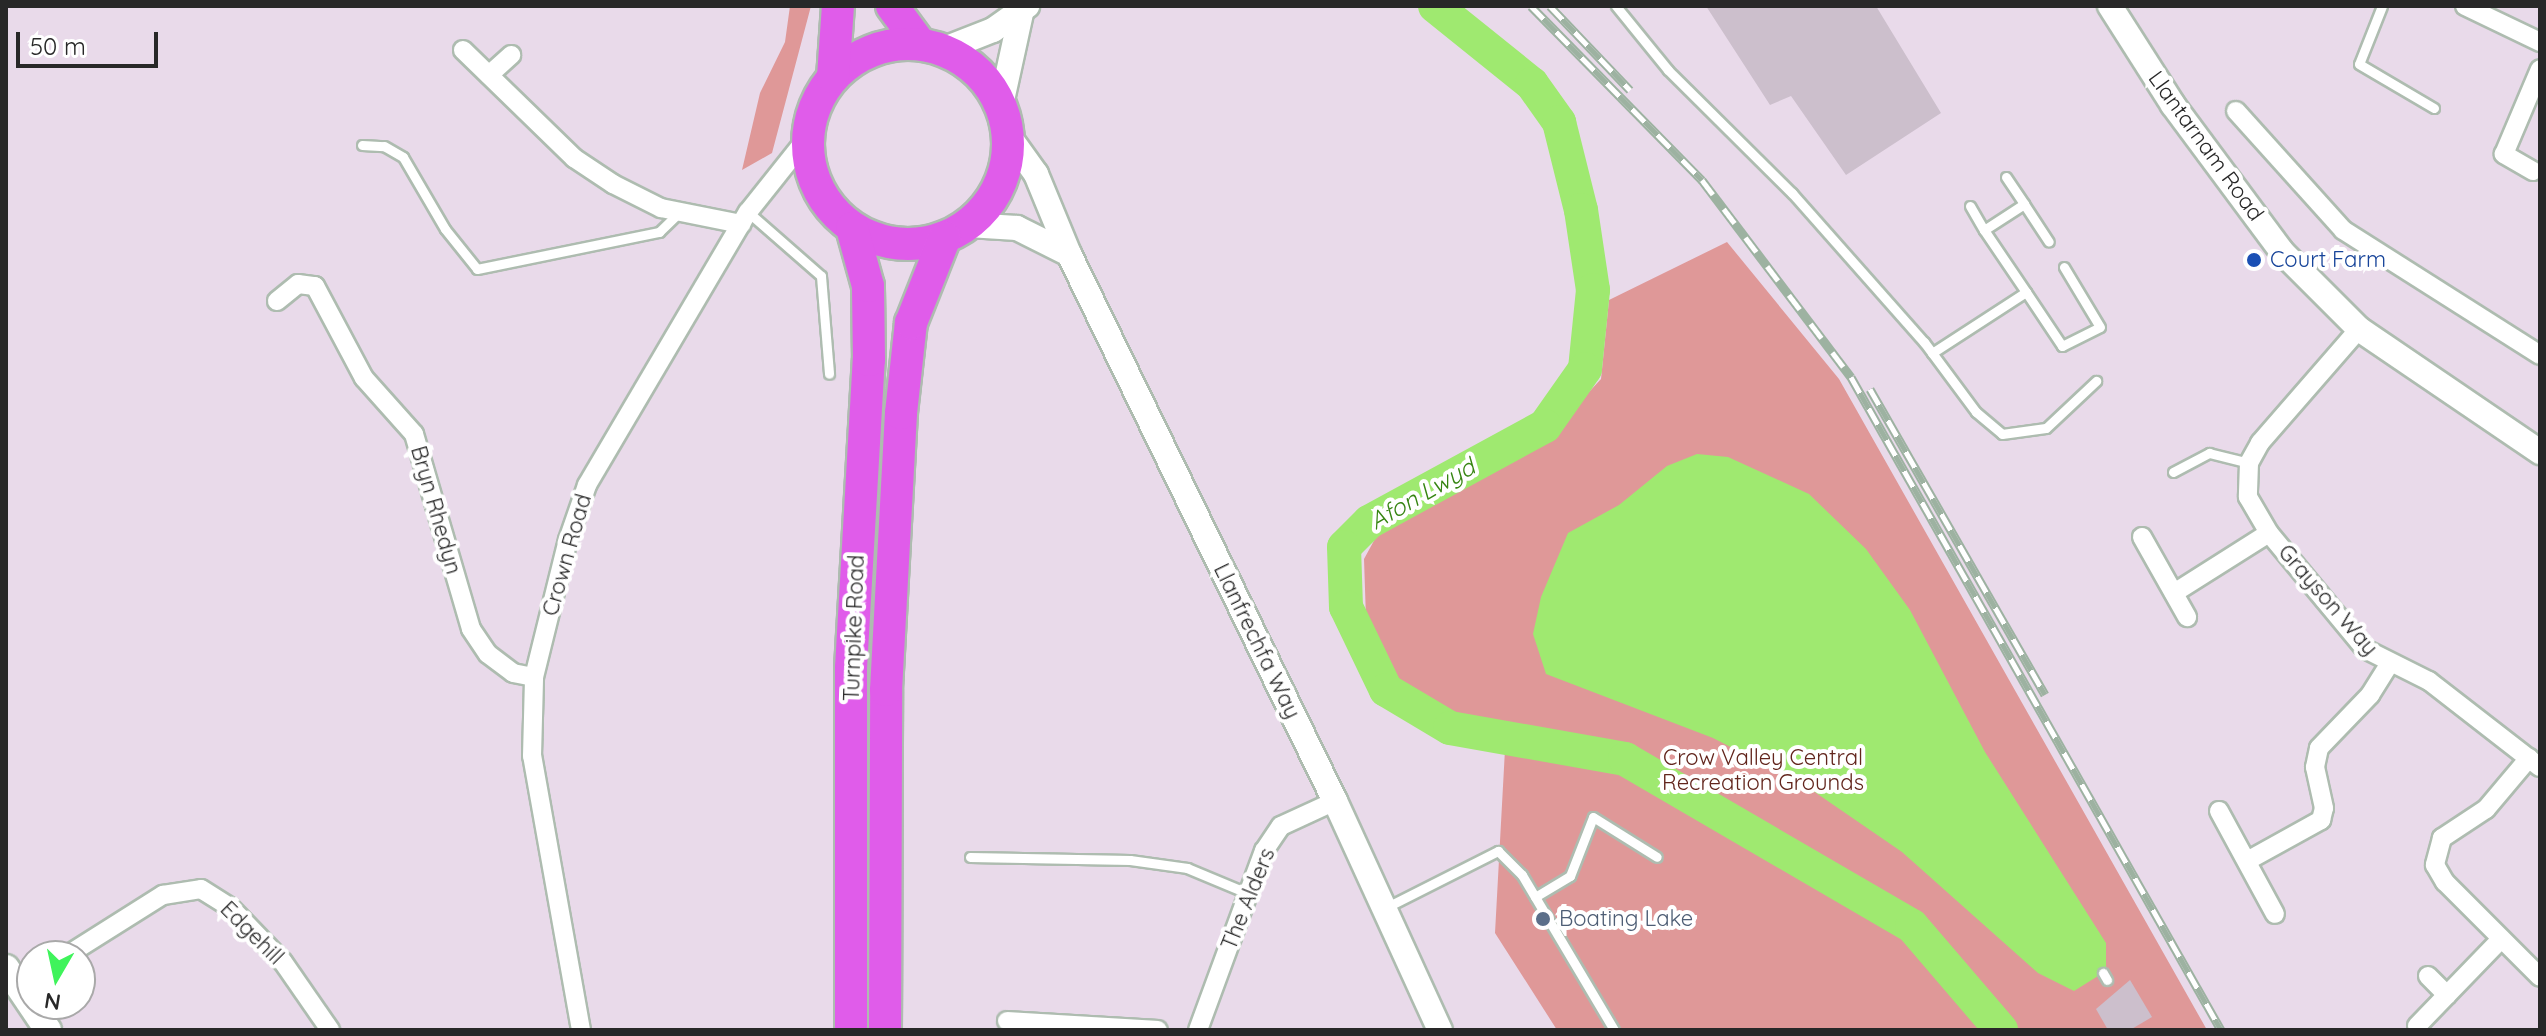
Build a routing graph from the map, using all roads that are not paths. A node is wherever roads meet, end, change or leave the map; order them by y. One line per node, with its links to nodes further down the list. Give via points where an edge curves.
1 (838, 6): 15 (highway)
2 (892, 6): 10 (highway)
3 (1616, 6): 36 (lane, via 1668,70 1792,193)
4 (2110, 6): 35 (street, Llantarnam Road, via 2173,105 2282,252)
5 (2382, 6): 16 (lane, via 2359,64)
6 (2465, 6): 8 (street)
7 (1024, 9): 10 (street); 18 (street)
8 (2497, 15): 9 (street)
9 (2540, 42)
10 (931, 47): 15 (highway, via 872,50); 18 (highway, via 977,71)
11 (463, 50): 14 (street)
12 (511, 55): 14 (street)
13 (2540, 69): 21 (street, via 2504,154)
14 (489, 75): 25 (street, via 574,158 613,184)
15 (833, 77): 19 (highway, via 815,105)
16 (2434, 108)
17 (2236, 111): 37 (street, via 2343,230)
18 (1004, 120): 29 (highway, via 1008,155 995,194); 31 (street, Llanfrechfa Way, via 1036,174)
19 (807, 138): 26 (street, Crown Road); 27 (highway, via 817,189)
20 (362, 145): 25 (lane, via 384,146 403,157 445,229 477,269 659,232)
21 (2533, 171)
22 (2006, 177): 23 (lane)
23 (2024, 204): 28 (lane); 30 (lane)
24 (1970, 206): 28 (lane)
25 (679, 213): 26 (street)
26 (745, 218): 38 (lane, via 821,276 828,309); 48 (street, Crown Road, via 587,485)
27 (852, 228): 29 (highway, via 897,244); 68 (highway, Turnpike Road, via 868,286 869,360 851,668)
28 (1984, 230): 33 (lane)
29 (956, 231): 31 (street, via 1017,228); 69 (highway, Turnpike Road, via 911,323 901,413 886,690)
30 (2049, 242)
31 (1069, 254): 50 (street, Llanfrechfa Way)
32 (2064, 267): 33 (lane, via 2100,327 2062,346)
33 (2026, 292): 36 (lane)
34 (277, 301): 48 (street, Bryn Rhedyn, via 298,284 315,286 364,378 414,434 471,629 488,654 513,673)
35 (2359, 329): 40 (street, Llantarnam Road); 41 (street, via 2260,443)
36 (1932, 353): 39 (lane, via 1976,412 2002,434 2046,428)
37 (2540, 355)
38 (829, 374)
39 (2096, 381)
40 (2540, 452)
41 (2249, 463): 42 (lane, via 2209,453); 43 (street, Grayson Way, via 2248,497)
42 (2173, 472)
43 (2269, 533): 45 (street, Grayson Way); 47 (street, Grayson Way, via 2365,649)
44 (2142, 537): 45 (street)
45 (2174, 593): 46 (street)
46 (2187, 617)
47 (2389, 665): 49 (street, Grayson Way, via 2436,686); 54 (street, Grayson Way, via 2370,695 2319,748 2315,767 2324,808 2321,820)
48 (534, 677): 67 (street, Crown Road, via 532,756)
49 (2534, 762): 59 (street, via 2486,809 2442,838 2435,856 2445,882)
50 (1335, 801): 55 (street, The Alders, via 1281,826); 57 (street, Llanfrechfa Way)
51 (2219, 811): 54 (street)
52 (970, 857): 55 (lane, via 1130,860 1187,868)
53 (1657, 857): 56 (lane, via 1593,817 1570,876)
54 (2247, 861): 58 (street)
55 (1247, 893): 71 (street, The Alders)
56 (1535, 897): 57 (lane, via 1498,851); 73 (lane)
57 (1385, 908): 72 (street, Llanfrechfa Way)
58 (2275, 914)
59 (2501, 939): 62 (street); 63 (street)
60 (91, 940): 66 (street, Edgehill, via 163,895 201,889 230,907 283,962)
61 (2428, 976): 63 (street)
62 (2540, 977)
63 (2447, 995): 65 (street)
64 (1007, 1021): 70 (street)
65 (2417, 1026)
66 (330, 1030)
67 (581, 1030)
68 (851, 1030)
69 (885, 1030)
70 (1158, 1030)
71 (1198, 1030)
72 (1440, 1030)
73 (1614, 1030)

